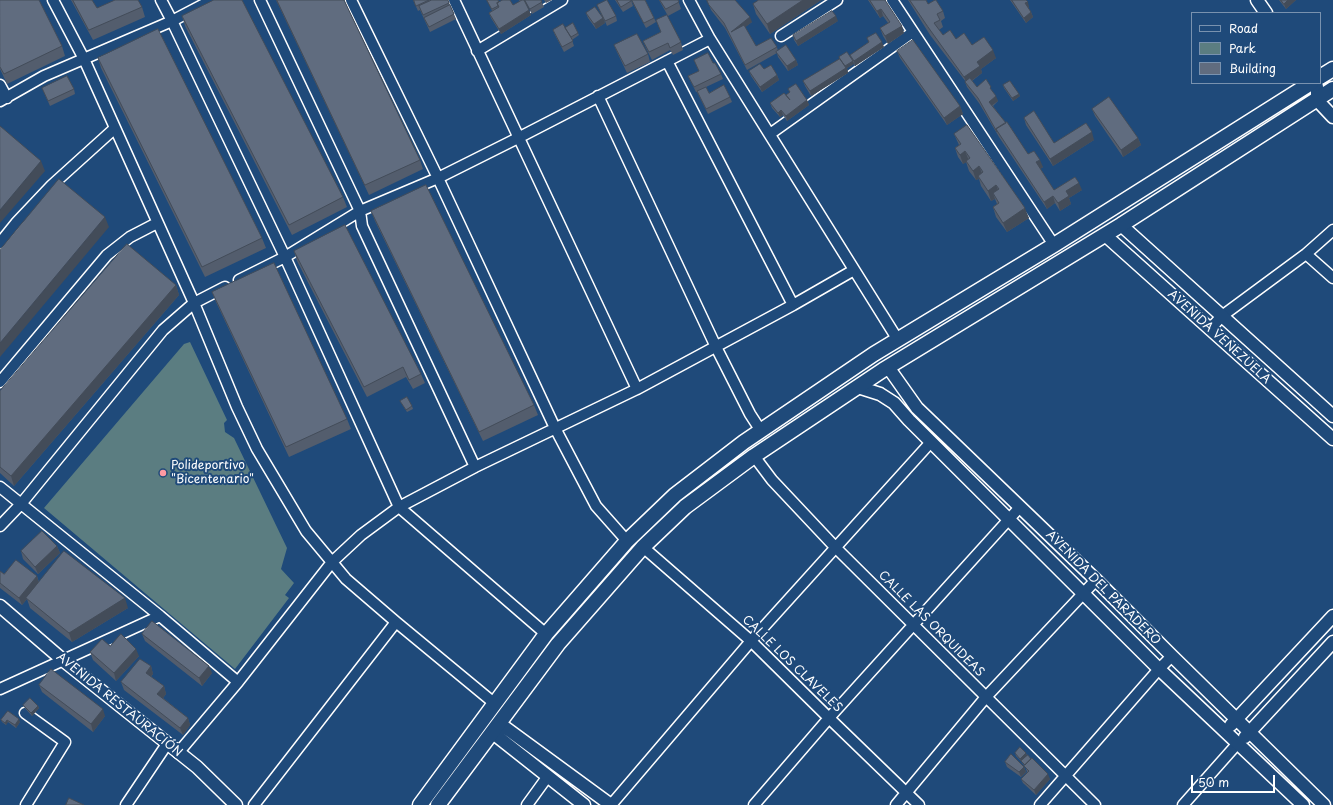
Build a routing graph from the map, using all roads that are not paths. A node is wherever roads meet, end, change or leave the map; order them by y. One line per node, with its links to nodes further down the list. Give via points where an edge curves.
1 (53, 0): 18 (street)
2 (161, 0): 13 (street)
3 (212, 0): 13 (street)
4 (260, 0): 31 (street)
5 (351, 0): 30 (street)
6 (454, 0): 17 (street)
7 (562, 0): 17 (street)
8 (689, 0): 16 (street)
9 (837, 0): 15 (street)
10 (892, 0): 14 (street)
11 (1257, 0): 12 (street)
12 (1265, 12)
13 (172, 21): 18 (street); 39 (street)
14 (913, 32): 28 (street); 37 (street)
15 (781, 36)
16 (710, 39): 19 (street); 28 (street)
17 (477, 51): 29 (street)
18 (84, 59): 24 (street, via 44,76); 27 (street)
19 (667, 61): 23 (street); 43 (street)
20 (1333, 69): 22 (main road)
21 (0, 85): 24 (street)
22 (1322, 89): 26 (street); 33 (main road); 37 (main road)
23 (598, 96): 29 (street); 47 (street)
24 (4, 99): 25 (street)
25 (0, 106)
26 (1333, 117)
27 (114, 129): 32 (street); 36 (street, via 52,185)
28 (770, 134): 40 (street)
29 (518, 138): 30 (street); 52 (street)
30 (438, 178): 31 (street); 54 (street)
31 (360, 211): 39 (street); 59 (street, via 362,226)
32 (157, 223): 42 (street); 50 (street, via 130,236 107,255)
33 (1121, 225): 35 (main road); 44 (street, AVENIDA VENEZUELA)
34 (1333, 230): 38 (street)
35 (1105, 234): 45 (street, AVENIDA VENEZUELA); 49 (main road)
36 (0, 243)
37 (1054, 245): 46 (main road)
38 (1306, 254): 41 (street); 44 (street)
39 (285, 257): 42 (street); 62 (street)
40 (854, 270): 43 (street); 46 (street)
41 (1333, 278)
42 (194, 303): 61 (street, via 163,330); 69 (street, via 257,449 306,531)
43 (793, 305): 47 (street)
44 (1222, 316): 45 (street); 53 (street, AVENIDA VENEZUELA)
45 (1210, 329): 56 (street, AVENIDA VENEZUELA)
46 (898, 340): 48 (main road)
47 (716, 347): 52 (street); 55 (street)
48 (874, 354): 49 (main road); 55 (main road)
49 (886, 368): 51 (main road); 63 (street, AVENIDA DEL PARADERO, via 917,408)
50 (0, 382)
51 (858, 387): 57 (street, AVENIDA DEL PARADERO, via 880,394 894,403); 58 (main road)
52 (637, 389): 54 (street)
53 (1333, 416)
54 (555, 428): 59 (street); 66 (street, via 596,506)
55 (761, 431): 66 (main road, via 675,495)
56 (1333, 439)
57 (931, 442): 64 (street, AVENIDA DEL PARADERO); 68 (street)
58 (754, 456): 67 (main road, via 686,507); 68 (street, CALLE LAS ORQUIDEAS, via 772,480)
59 (475, 467): 62 (street)
60 (0, 487): 61 (street)
61 (20, 504): 65 (street); 73 (street)
62 (399, 507): 69 (street, via 361,535); 77 (street)
63 (1020, 507): 64 (street); 70 (street, AVENIDA DEL PARADERO)
64 (1008, 519): 71 (street, AVENIDA DEL PARADERO); 76 (street)
65 (0, 526)
66 (627, 541): 77 (main road)
67 (643, 547): 78 (street, CALLE LOS CLAVELES); 90 (main road, via 558,644)
68 (836, 548): 76 (street, CALLE LAS ORQUIDEAS); 78 (street)
69 (332, 562): 75 (street, via 346,579); 83 (street)
70 (1096, 580): 71 (street); 80 (street, AVENIDA DEL PARADERO)
71 (1084, 595): 82 (street, AVENIDA DEL PARADERO); 85 (street)
72 (0, 606): 81 (street, AVENIDA RESTAURACIÓN)
73 (160, 616): 81 (street); 83 (street)
74 (1333, 616): 89 (street)
75 (396, 622): 86 (street); 102 (street)
76 (914, 625): 85 (street, CALLE LAS ORQUIDEAS); 88 (street)
77 (546, 634): 86 (main road)
78 (751, 641): 88 (street, CALLE LOS CLAVELES); 107 (street)
79 (1333, 642): 92 (street)
80 (1172, 656): 82 (street); 89 (street, AVENIDA DEL PARADERO)
81 (64, 661): 84 (street); 94 (street, AVENIDA RESTAURACIÓN)
82 (1159, 669): 91 (street, AVENIDA DEL PARADERO); 97 (street)
83 (238, 682): 95 (street)
84 (0, 689)
85 (986, 697): 97 (street, CALLE LAS ORQUIDEAS); 98 (street)
86 (494, 704): 103 (main road)
87 (25, 713): 99 (street, via 65,742)
88 (829, 718): 98 (street, CALLE LOS CLAVELES); 108 (street)
89 (1236, 720): 91 (street); 92 (street, AVENIDA DEL PARADERO)
90 (496, 728): 96 (street); 104 (main road); 107 (street)
91 (1225, 731): 93 (street, AVENIDA DEL PARADERO)
92 (1250, 732): 93 (street); 115 (street, AVENIDA DEL PARADERO)
93 (1238, 743): 113 (street); 114 (street, AVENIDA DEL PARADERO)
94 (167, 744): 95 (street, AVENIDA RESTAURACIÓN); 100 (street)
95 (178, 753): 101 (street, AVENIDA RESTAURACIÓN, via 197,767)
96 (548, 776): 105 (street); 106 (street)
97 (1066, 776): 111 (street); 112 (street, CALLE LAS ORQUIDEAS)
98 (907, 792): 109 (street); 110 (street, CALLE LOS CLAVELES)
99 (26, 805)
100 (126, 805)
101 (236, 805)
102 (254, 805)
103 (420, 805)
104 (438, 805)
105 (527, 805)
106 (584, 805)
107 (611, 805)
108 (754, 805)
109 (896, 805)
110 (920, 805)
111 (1040, 805)
112 (1095, 805)
113 (1183, 805)
114 (1303, 805)
115 (1324, 805)

